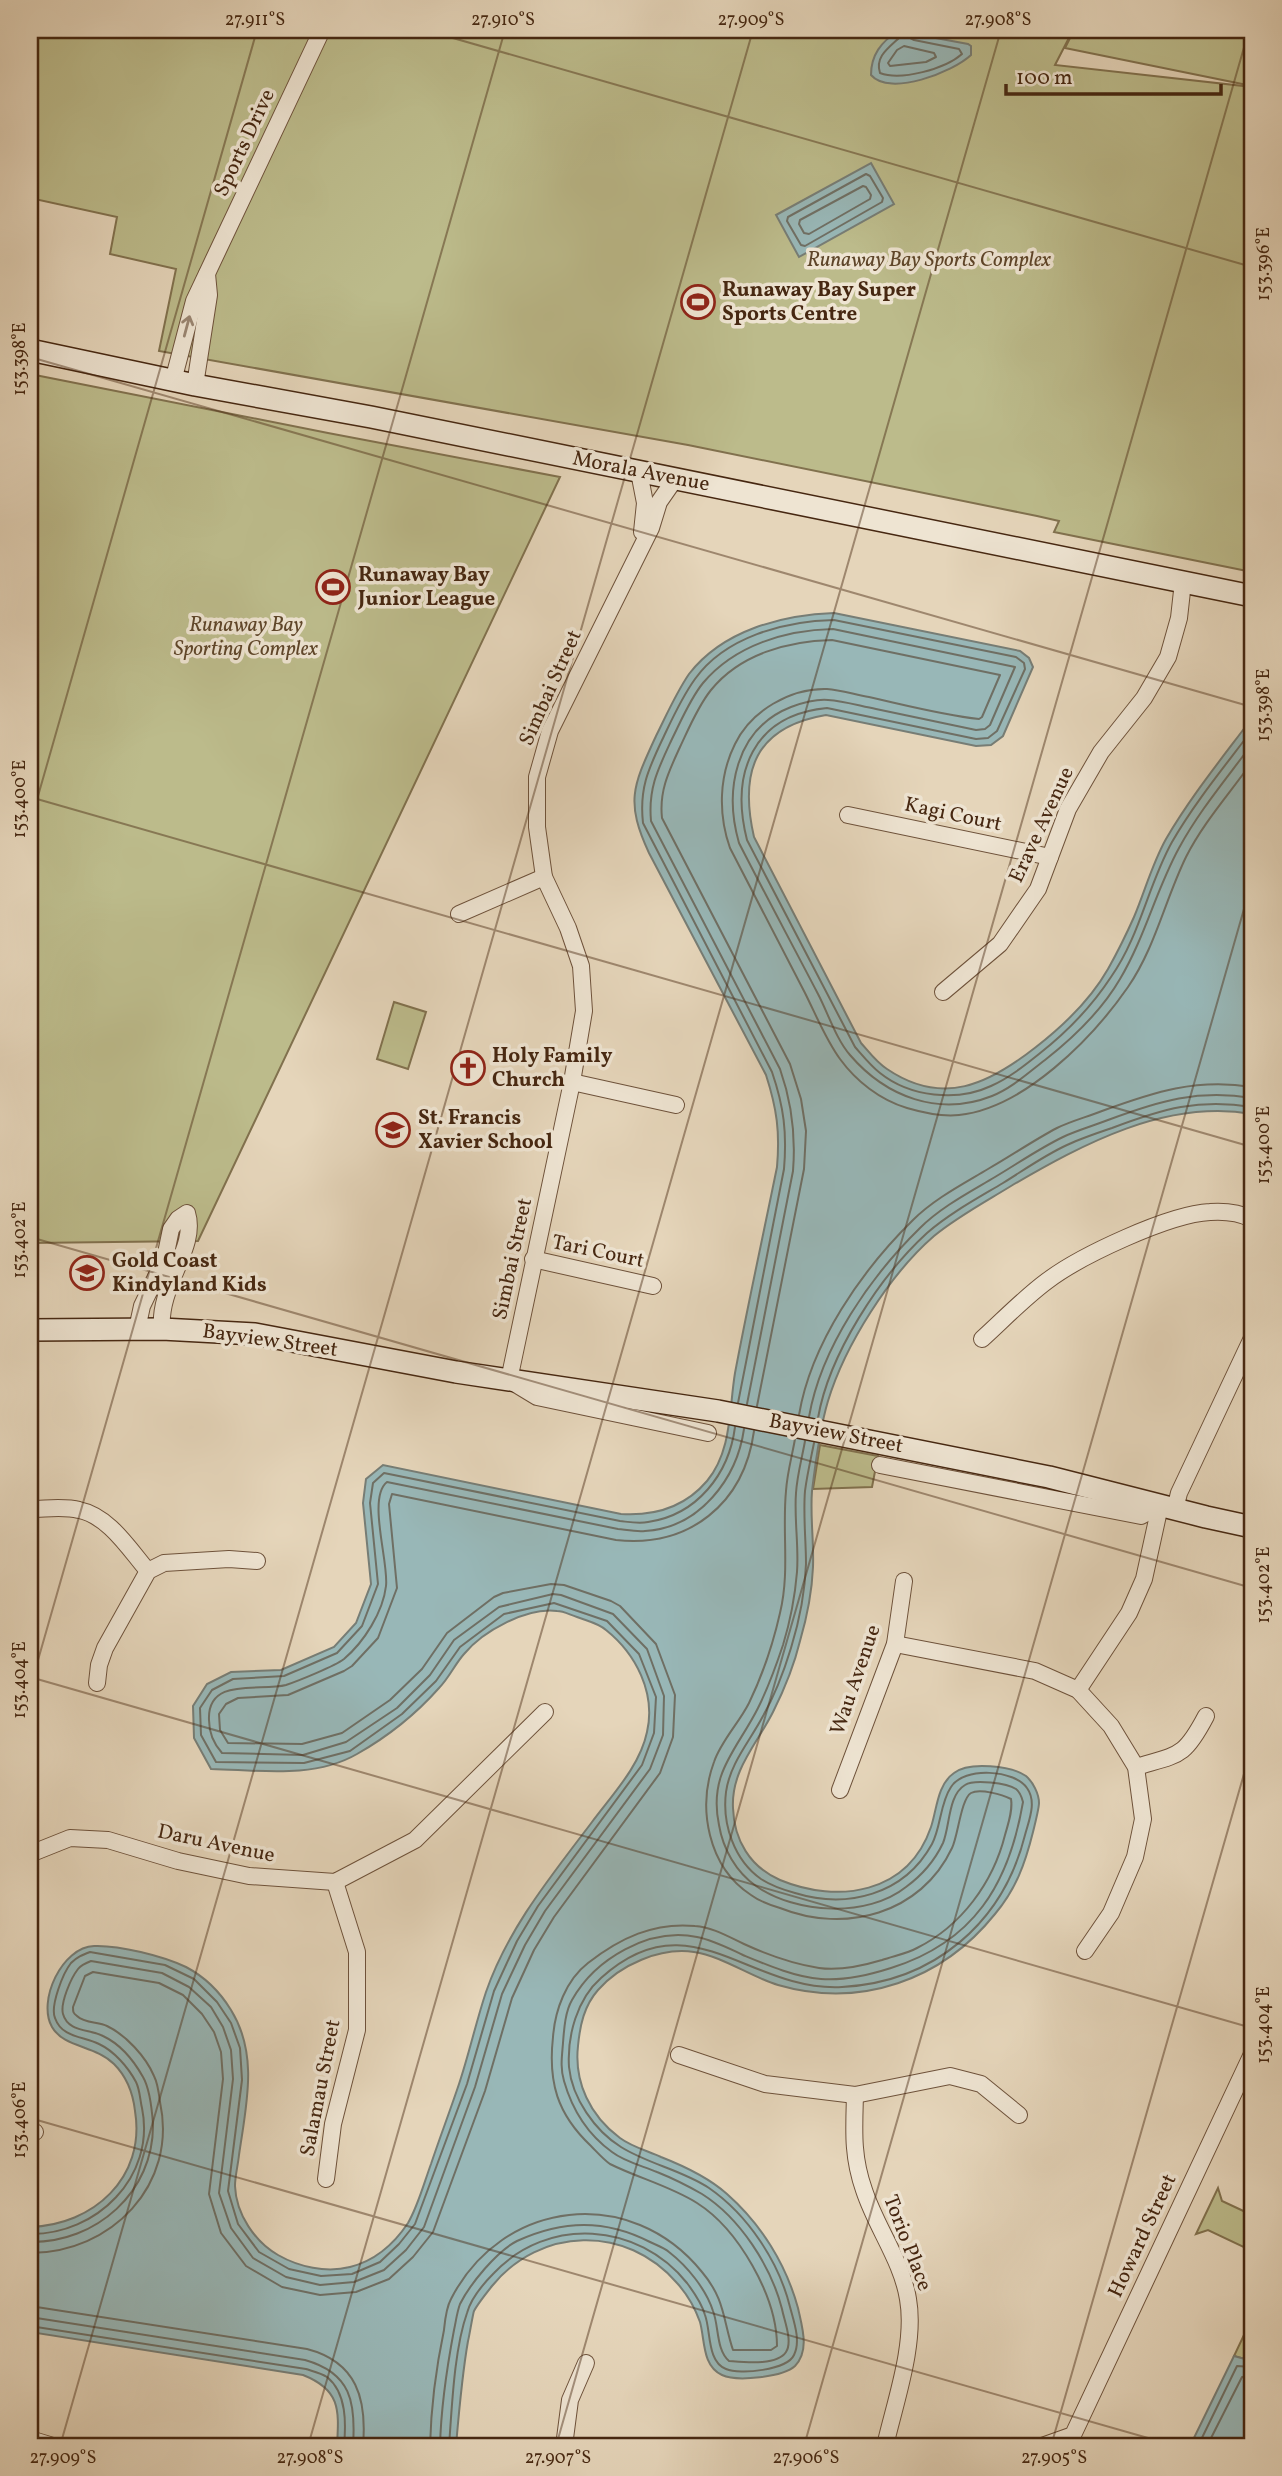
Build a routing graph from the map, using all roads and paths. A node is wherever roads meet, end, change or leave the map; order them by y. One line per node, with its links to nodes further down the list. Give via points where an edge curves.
1 (322, 30): 2 (street, Sports Drive)
2 (208, 274): 4 (street, Sports Drive, one-way to 2, via 194,302); 5 (street, Sports Drive)
3 (30, 349): 4 (street, Morala Avenue)
4 (173, 381): 5 (street, Morala Avenue)
5 (195, 385): 6 (street, Morala Avenue)
6 (639, 472): 7 (street, Morala Avenue); 8 (street, Simbai Street, via 645,503)
7 (675, 479): 8 (street, Simbai Street, via 661,497); 9 (street, Morala Avenue)
8 (639, 552): 13 (street, Simbai Street, via 550,731 537,777)
9 (1183, 582): 10 (street, Morala Avenue); 12 (street, Erave Avenue, via 1168,657 1101,752 1068,809)
10 (1252, 596)
11 (848, 815): 12 (street, Kagi Court)
12 (1050, 857): 15 (street, Erave Avenue, via 1038,889 1000,944)
13 (544, 877): 14 (street); 16 (street, Simbai Street, via 581,966 584,1011)
14 (459, 914)
15 (943, 992)
16 (572, 1082): 17 (street); 19 (street, Simbai Street)
17 (676, 1105)
18 (1252, 1219): 25 (street, via 1209,1212 1166,1222 1110,1245 1047,1281)
19 (533, 1259): 20 (street, Tari Court); 26 (street, Simbai Street)
20 (653, 1286)
21 (137, 1329): 22 (street, Bayview Street); 22 (street, via 173,1224 187,1213 190,1234 164,1297); 23 (street, Bayview Street)
22 (162, 1329): 26 (street, Bayview Street, via 255,1334)
23 (30, 1330)
24 (1252, 1338): 29 (street)
25 (982, 1339)
26 (509, 1380): 27 (street, Bayview Street, via 537,1397); 29 (street, Bayview Street, via 834,1433 1049,1477)
27 (708, 1433)
28 (880, 1465): 29 (street, Bayview Street, via 1141,1516)
29 (1168, 1508): 31 (street, Bayview Street); 37 (street, via 1129,1613)
30 (30, 1509): 33 (street, via 91,1513 105,1521)
31 (1252, 1527)
32 (257, 1561): 33 (street, via 164,1563)
33 (148, 1571): 36 (street, via 104,1648)
34 (904, 1581): 35 (street, Wau Avenue)
35 (895, 1644): 37 (street, via 1035,1671); 41 (street, Wau Avenue)
36 (97, 1683)
37 (1078, 1690): 40 (street, via 1111,1726)
38 (545, 1712): 43 (street, via 415,1840)
39 (1206, 1716): 40 (street, via 1181,1753)
40 (1136, 1767): 44 (street, via 1143,1819 1135,1857 1111,1913)
41 (840, 1790)
42 (30, 1854): 43 (street, Daru Avenue, via 70,1838 108,1840 249,1876)
43 (335, 1882): 49 (street, Salamau Street, via 357,1952 357,2029 333,2124)
44 (1085, 1951)
45 (1252, 2054): 55 (street, Howard Street, via 1073,2435)
46 (679, 2055): 47 (street, via 765,2084)
47 (855, 2095): 48 (street, via 950,2076 981,2084); 54 (street, Torio Place, via 853,2148 861,2180 909,2300 909,2343)
48 (1019, 2115)
49 (326, 2179)
50 (586, 2363): 53 (street, via 570,2400)
51 (30, 2439): 52 (street)
52 (53, 2446)
53 (565, 2446)
54 (885, 2446)
55 (1042, 2446)

